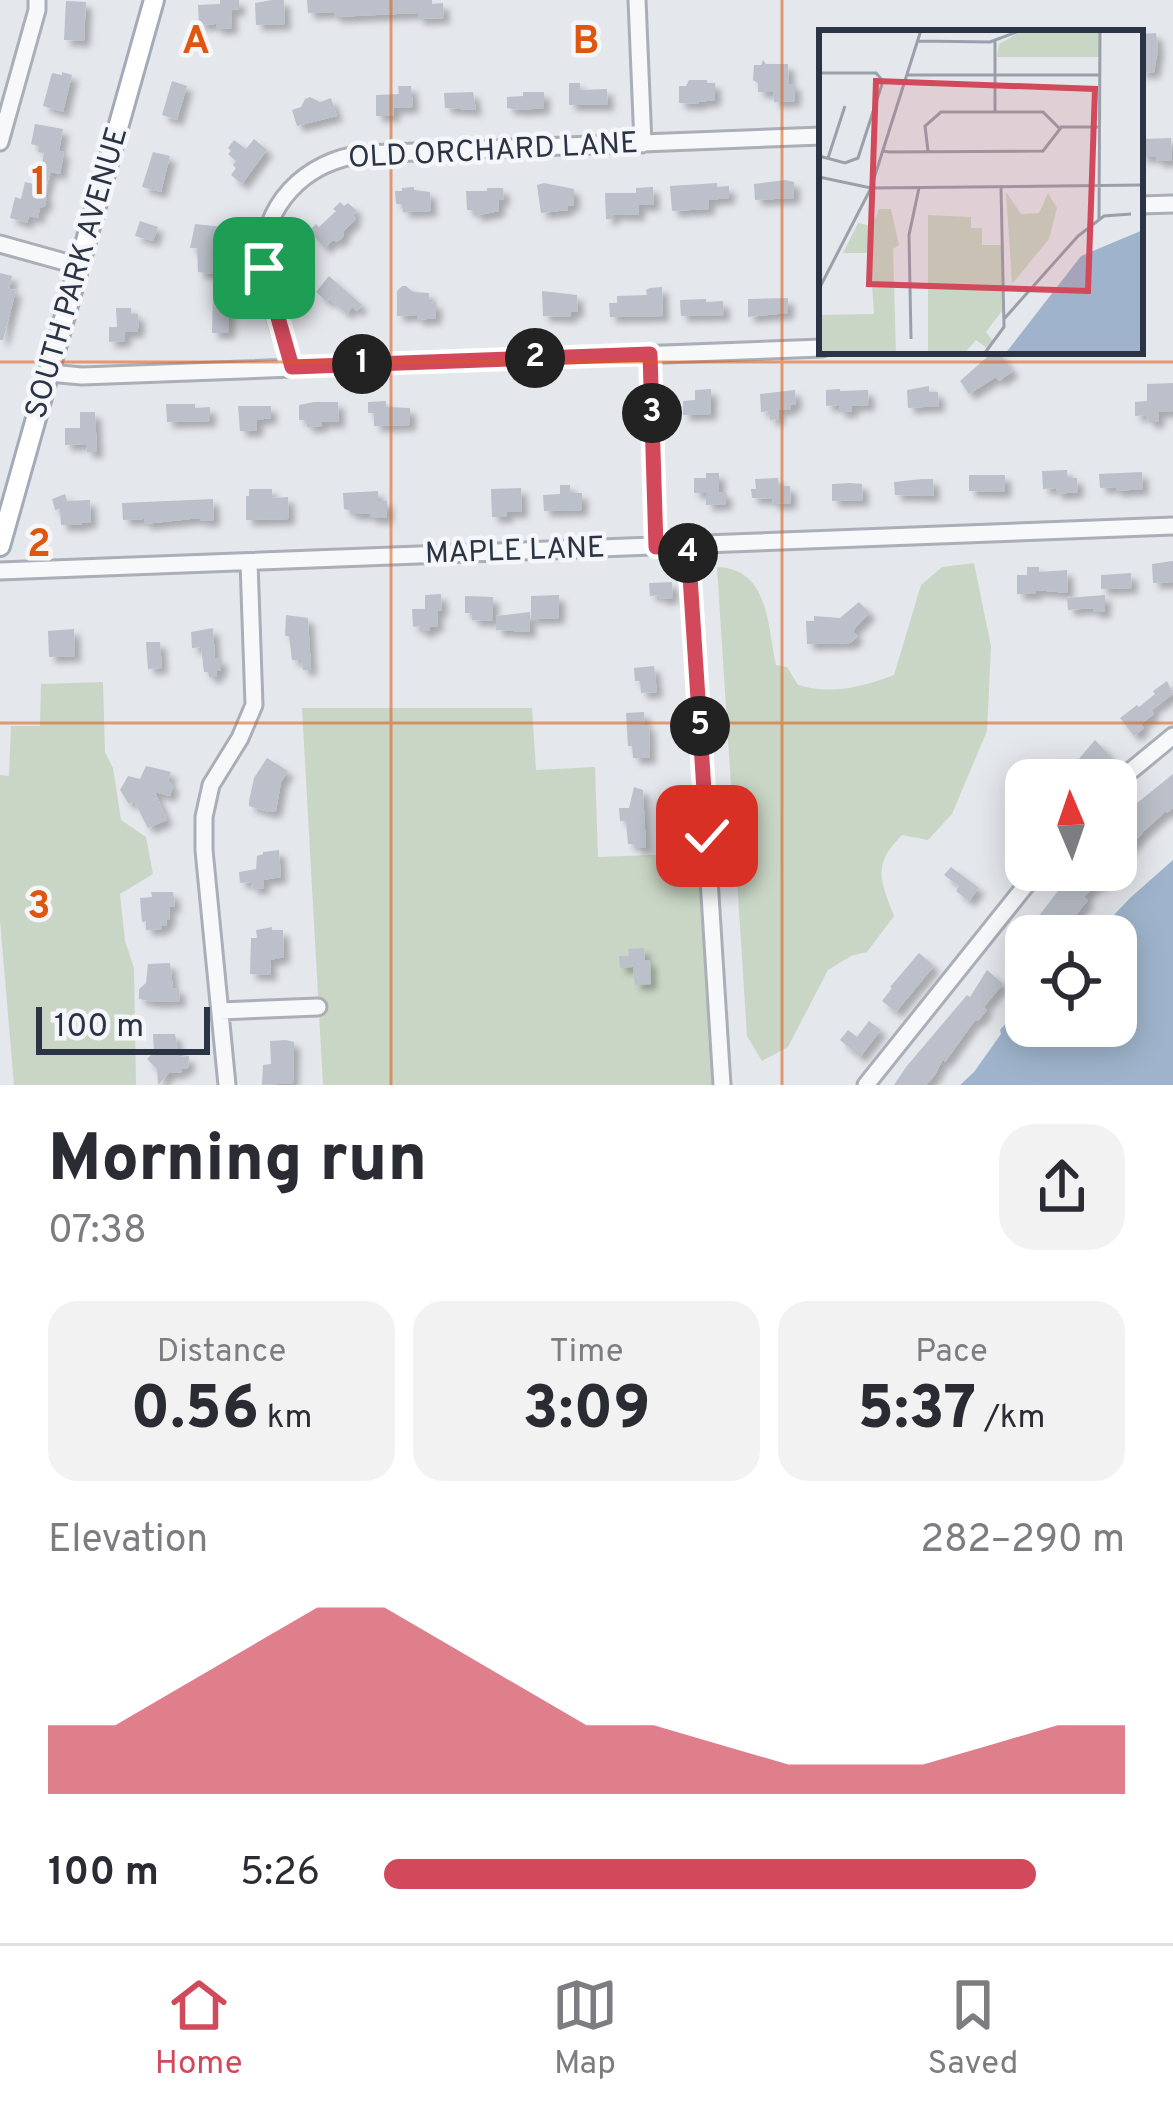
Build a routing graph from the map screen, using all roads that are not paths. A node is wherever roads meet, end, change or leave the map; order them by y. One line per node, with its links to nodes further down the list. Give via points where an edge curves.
1 (37, 0): 5 (street)
2 (154, 0): 10 (main road, SOUTH PARK AVENUE)
3 (637, 0): 6 (street)
4 (819, 136): 6 (street, OLD ORCHARD LANE)
5 (0, 142)
6 (643, 144): 13 (street, OLD ORCHARD LANE, via 364,154 310,171 281,200 265,243 266,278)
7 (1173, 204): 8 (street)
8 (1143, 205)
9 (0, 244): 10 (street)
10 (79, 266): 14 (main road, SOUTH PARK AVENUE)
11 (819, 349): 12 (street)
12 (650, 354): 13 (street); 18 (street)
13 (292, 367): 14 (street)
14 (49, 373): 16 (main road, SOUTH PARK AVENUE)
15 (1173, 526): 17 (street, MAPLE LANE)
16 (0, 546)
17 (688, 546): 18 (street, MAPLE LANE); 27 (street)
18 (656, 547): 19 (street, MAPLE LANE)
19 (249, 562): 20 (street, MAPLE LANE); 25 (street, via 254,705 211,785 204,817)
20 (0, 571)
21 (1173, 736): 22 (street)
22 (1137, 766)
23 (1021, 891): 28 (street)
24 (318, 1006): 25 (street)
25 (220, 1011): 26 (street)
26 (227, 1085)
27 (722, 1085)
28 (866, 1085)

